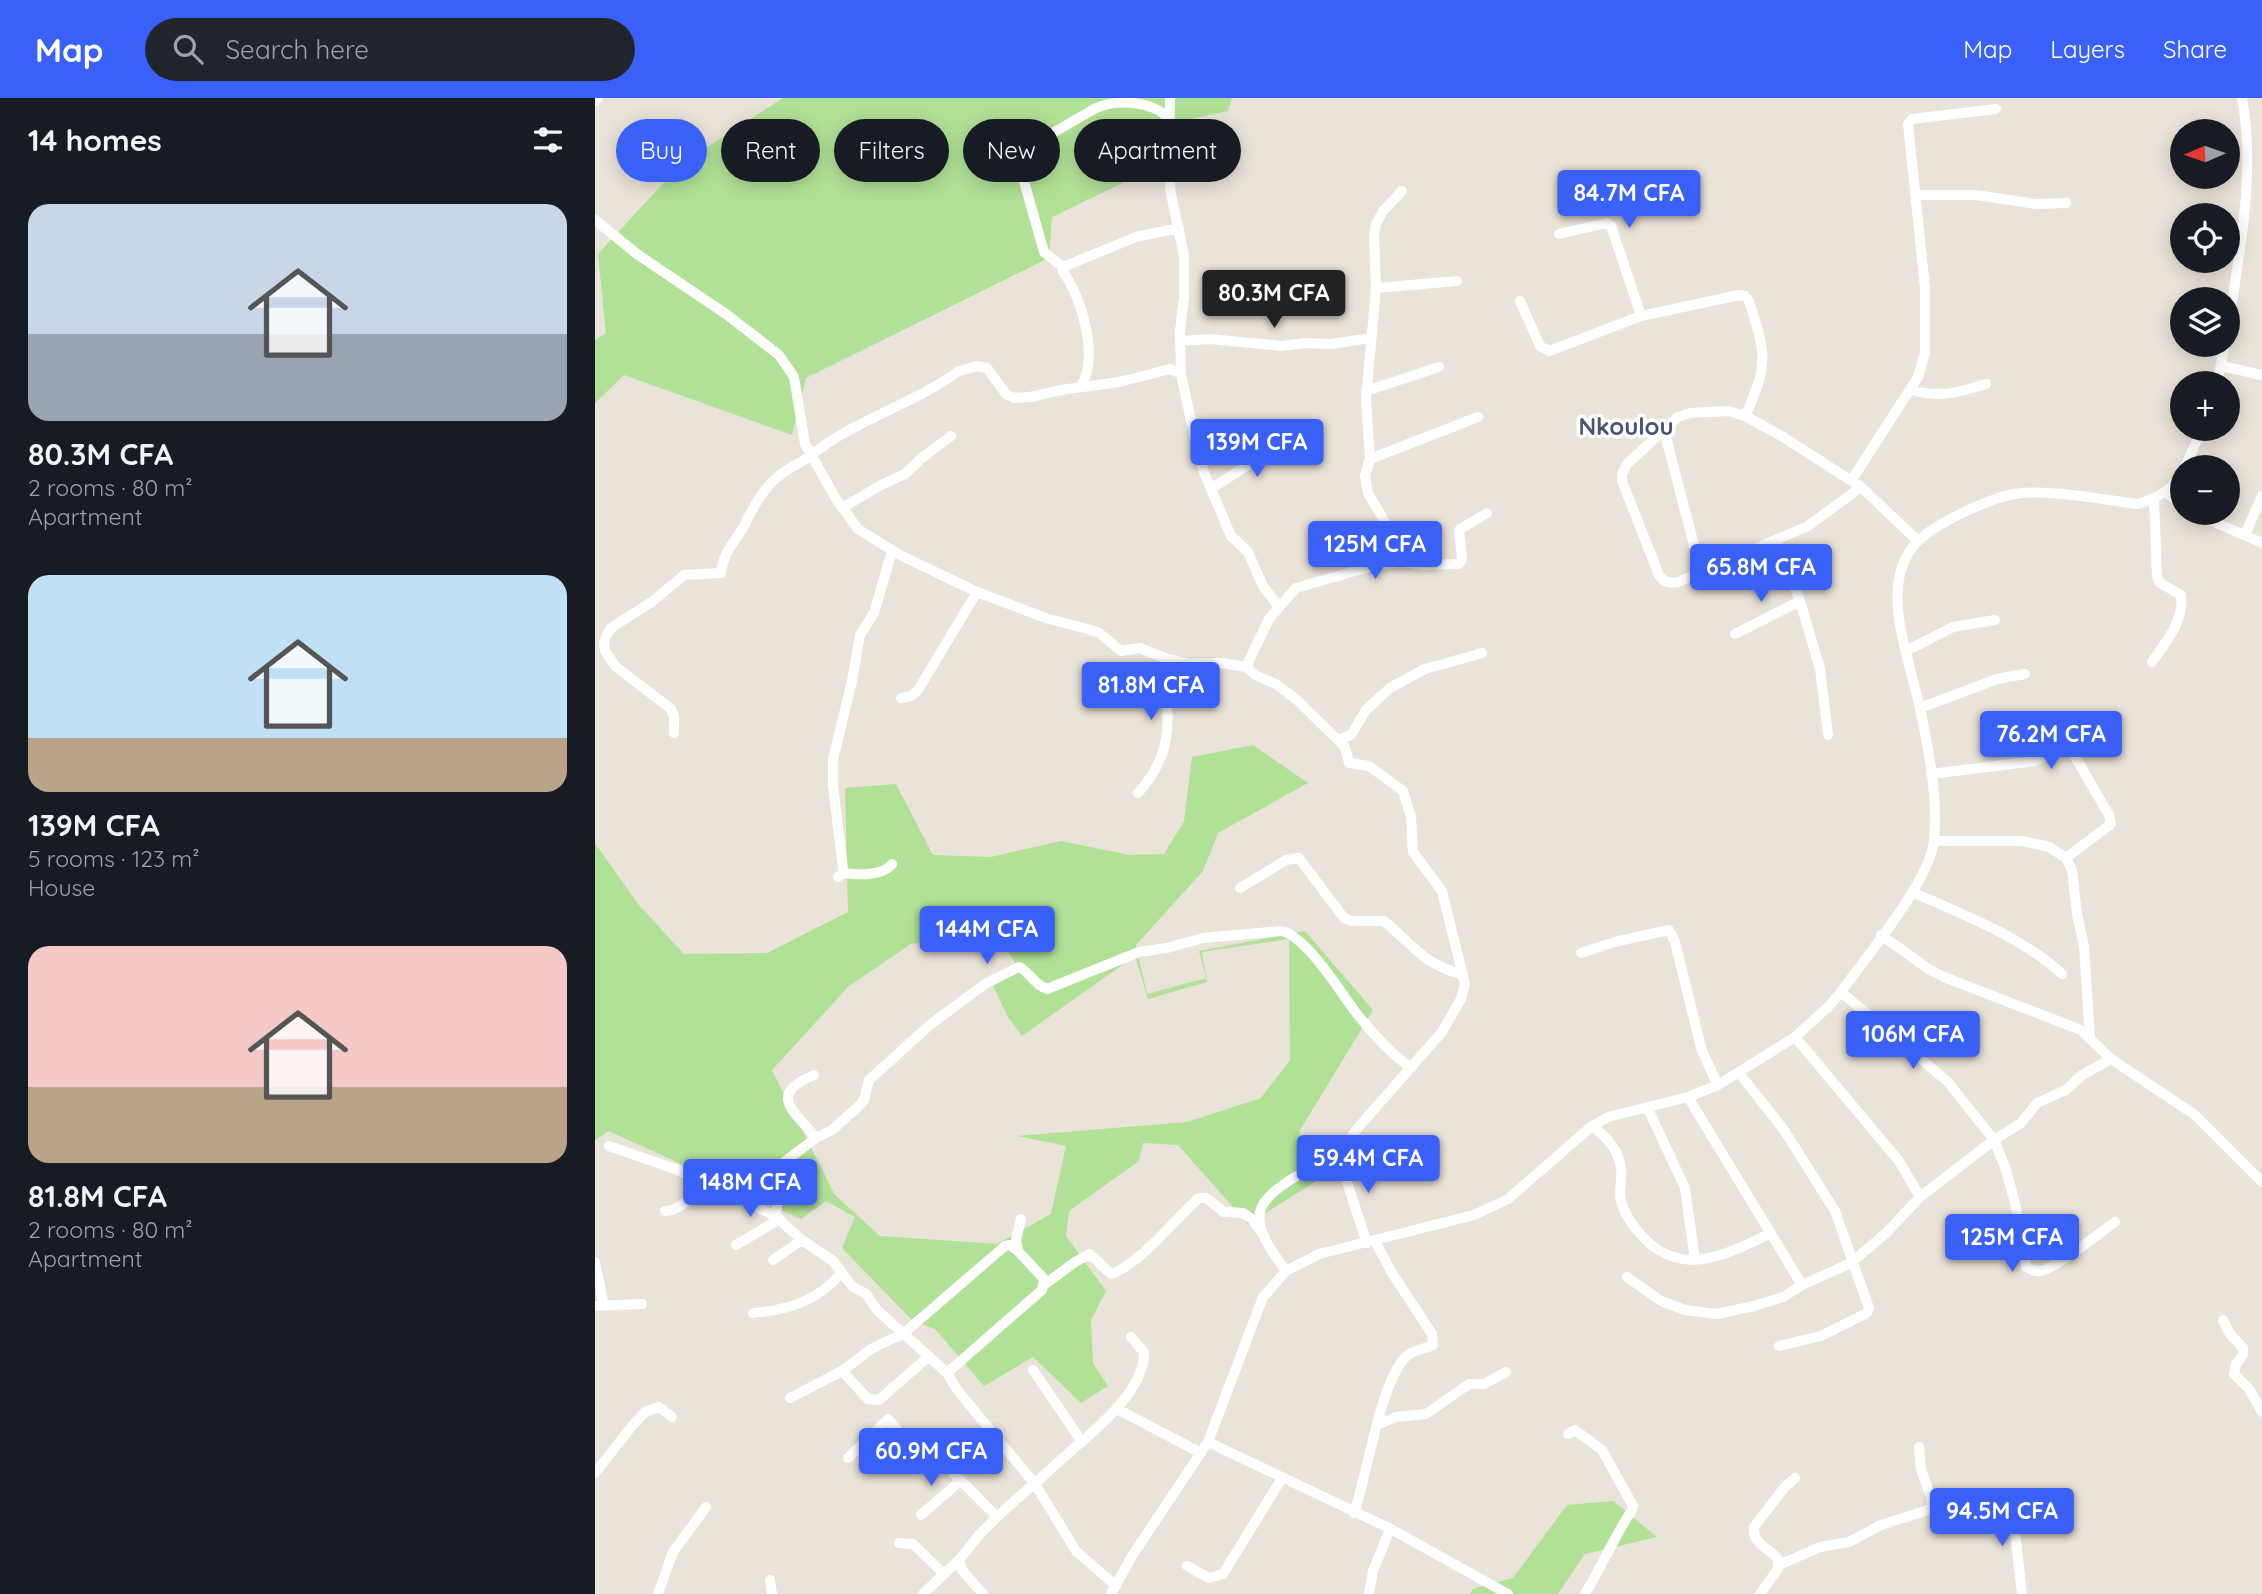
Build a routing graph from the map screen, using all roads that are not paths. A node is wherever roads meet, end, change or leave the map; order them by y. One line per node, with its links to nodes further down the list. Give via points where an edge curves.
1 (1170, 98): 6 (street)
2 (2242, 98): 17 (street, via 2247,173)
3 (1996, 109): 10 (street, via 1909,121)
4 (1077, 119): 5 (street, via 1111,100 1151,106)
5 (1169, 119)
6 (1170, 119)
7 (1074, 121): 15 (street, via 1025,149 1020,167 1044,252)
8 (1170, 182): 13 (street)
9 (1402, 191): 18 (street, via 1376,224)
10 (1915, 195): 11 (street); 31 (street, via 1926,325 1925,353)
11 (2066, 203)
12 (595, 220): 38 (street, via 779,355 795,377 802,435)
13 (1179, 228): 15 (street, via 1136,237); 22 (street, via 1184,256)
14 (1559, 234): 20 (street, via 1607,223 1611,226)
15 (1063, 267): 30 (street, via 1086,323 1087,368)
16 (1457, 281): 18 (street)
17 (2234, 287)
18 (1376, 288): 21 (street)
19 (1520, 301): 20 (street, via 1540,346 1549,351)
20 (1641, 316): 33 (street, via 1745,296 1762,341 1763,368)
21 (1371, 338): 22 (street, via 1282,346 1210,338); 32 (street)
22 (1180, 341): 27 (street)
23 (2223, 357): 24 (street)
24 (2222, 366): 26 (street); 28 (street)
25 (1439, 367): 32 (street)
26 (2221, 371)
27 (1181, 374): 30 (street, via 1170,369); 42 (street, via 1203,470)
28 (2262, 375)
29 (1986, 384): 31 (street, via 1939,396)
30 (1081, 386): 38 (street, via 1014,398 987,368 959,371 885,414 846,430)
31 (1910, 390): 40 (street)
32 (1366, 391): 39 (street)
33 (1745, 416): 35 (street, via 1728,411 1690,412); 40 (street)
34 (1478, 417): 39 (street)
35 (1664, 430): 57 (street); 57 (street, via 1627,464 1622,481 1663,581 1678,582)
36 (951, 436): 48 (street, via 905,474)
37 (1287, 440): 42 (street)
38 (811, 456): 48 (street); 71 (street, via 773,481 757,499 730,544 721,573 684,575 606,636 605,651 615,666 671,709)
39 (1370, 459): 56 (street, via 1367,490 1396,541)
40 (1851, 481): 41 (street)
41 (1861, 487): 52 (street, via 1808,526); 53 (street)
42 (1212, 488): 60 (street, via 1231,536 1248,551)
43 (2170, 488): 44 (street)
44 (2166, 492): 45 (street); 47 (street)
45 (2170, 496)
46 (2262, 496): 51 (street)
47 (2154, 499): 53 (street, via 2138,504 2038,492 2011,494 1935,527); 66 (street, via 2158,576 2160,583 2181,595 2182,604 2173,632)
48 (842, 508): 55 (street, via 858,529)
49 (1487, 513): 56 (street, via 1459,530 1459,564)
50 (2222, 525): 51 (street)
51 (2245, 535): 54 (street)
52 (1776, 540): 57 (street); 59 (street)
53 (1918, 541): 63 (street, via 1907,555 1899,587)
54 (2262, 543)
55 (892, 551): 58 (street); 78 (street, via 874,613 860,635 833,759 841,875 880,871)
56 (1401, 562): 60 (street, via 1364,567 1301,586)
57 (1701, 572)
58 (977, 592): 65 (street, via 1098,632 1121,651 1140,648); 69 (street, via 918,690)
59 (1800, 601): 62 (street); 72 (street, via 1820,669)
60 (1279, 607): 67 (street)
61 (1995, 621): 63 (street, via 1953,627)
62 (1735, 634)
63 (1906, 651): 70 (street)
64 (1482, 653): 73 (street, via 1425,669 1390,688 1366,710 1351,735)
65 (1165, 658): 67 (street); 75 (street, via 1164,749 1155,773)
66 (2152, 662)
67 (1246, 667): 73 (street, via 1289,692)
68 (2025, 674): 70 (street, via 1997,679)
69 (901, 698)
70 (1920, 708): 74 (street)
71 (674, 733)
72 (1828, 736)
73 (1338, 740): 83 (street, via 1349,763 1369,766 1403,791 1411,817 1413,852 1442,891)
74 (1931, 774): 76 (street); 77 (street, via 2035,761 2070,748 2111,824)
75 (1138, 793)
76 (1934, 841): 77 (street, via 2022,841 2049,847); 80 (street)
77 (2066, 858): 87 (street, via 2084,946)
78 (892, 864)
79 (1240, 888): 83 (street, via 1286,860 1299,858 1344,918 1384,921 1424,958)
80 (1912, 892): 81 (street); 84 (street, via 1999,933)
81 (1881, 935): 85 (street); 87 (street, via 1944,977 2074,1027)
82 (1581, 953): 92 (street, via 1669,930 1702,1051)
83 (1463, 974): 89 (street, via 1464,992 1448,1023)
84 (2062, 974)
85 (1841, 992): 86 (street); 97 (street, via 1947,1081)
86 (1795, 1037): 90 (street); 104 (street, via 1899,1161)
87 (2090, 1038): 88 (street)
88 (2111, 1059): 97 (street, via 2066,1090 2037,1103 2021,1124); 101 (street, via 2195,1115)
89 (1411, 1069): 96 (street, via 1376,1037 1291,933 1203,939 1139,952 1052,989 1041,987 1019,967 985,984 900,1051 869,1080 858,1107); 99 (street)
90 (1739, 1073): 92 (street); 118 (street, via 1814,1174 1845,1234)
91 (814, 1075): 96 (street, via 793,1087 787,1100)
92 (1717, 1086): 93 (street)
93 (1688, 1097): 94 (street); 109 (street)
94 (1647, 1107): 95 (street); 116 (street, via 1685,1188)
95 (1592, 1126): 112 (street, via 1492,1208); 116 (street, via 1613,1145 1621,1167 1620,1197 1630,1223 1664,1255)
96 (816, 1138): 100 (street)
97 (1994, 1140): 104 (street); 108 (street, via 2014,1199 2025,1267 2042,1270 2061,1261)
98 (609, 1146): 102 (street)
99 (1342, 1151): 110 (street, via 1263,1203 1259,1214); 112 (street, via 1343,1168)
100 (788, 1160): 103 (street); 106 (street)
101 (2262, 1182)
102 (704, 1184): 103 (street); 105 (street, via 673,1211)
103 (739, 1196): 106 (street)
104 (1920, 1197): 118 (street)
105 (665, 1211)
106 (777, 1217): 111 (street); 113 (street)
107 (1021, 1220): 114 (street)
108 (2115, 1222)
109 (1771, 1233): 116 (street, via 1735,1251); 123 (street)
110 (1265, 1237): 119 (street); 122 (street, via 1243,1213 1224,1212 1206,1198 1199,1199 1120,1271 1111,1274 1090,1254)
111 (802, 1240): 115 (street); 120 (street)
112 (1371, 1242): 119 (street, via 1319,1254); 140 (street, via 1433,1341 1399,1364)
113 (736, 1245)
114 (1018, 1251): 122 (street, via 1041,1275); 128 (street, via 1005,1246)
115 (773, 1260)
116 (1695, 1260)
117 (595, 1262): 125 (street)
118 (1851, 1262): 123 (street); 130 (street, via 1868,1302 1867,1313 1821,1336)
119 (1286, 1270): 143 (street, via 1263,1297)
120 (842, 1272): 126 (street, via 810,1300 783,1310); 128 (street)
121 (1627, 1277): 123 (street, via 1661,1301 1717,1314 1783,1297)
122 (1044, 1285): 135 (street)
123 (1802, 1285)
124 (642, 1304): 125 (street)
125 (600, 1306)
126 (753, 1313)
127 (2223, 1320): 138 (street, via 2243,1348 2234,1374 2249,1388)
128 (904, 1333): 131 (street); 133 (street, via 871,1349)
129 (1131, 1337): 137 (street, via 1145,1360)
130 (1779, 1346)
131 (928, 1357): 133 (street, via 874,1401); 135 (street)
132 (1033, 1370): 142 (street)
133 (842, 1371): 136 (street)
134 (1506, 1372): 140 (street, via 1484,1384 1469,1384 1426,1414 1396,1417)
135 (947, 1373): 151 (street)
136 (790, 1398)
137 (1117, 1409): 142 (street); 145 (street)
138 (2262, 1412)
139 (673, 1417): 147 (street, via 659,1407 645,1412)
140 (1377, 1425): 154 (street)
141 (1568, 1434): 171 (street, via 1575,1430 1602,1450 1633,1506)
142 (1082, 1442): 151 (street)
143 (1208, 1442): 145 (street); 148 (street)
144 (1919, 1447): 160 (street, via 1931,1497 1928,1510)
145 (1201, 1453): 164 (street)
146 (848, 1458): 150 (street, via 888,1419 900,1433 915,1434)
147 (595, 1474)
148 (1282, 1478): 154 (street); 161 (street, via 1223,1574 1209,1578)
149 (1795, 1478): 160 (street, via 1754,1527 1758,1543 1772,1552)
150 (960, 1481): 155 (street); 156 (street)
151 (1035, 1484): 156 (street); 164 (street, via 1076,1551)
152 (2011, 1498): 173 (street)
153 (706, 1507): 165 (street, via 673,1552)
154 (1354, 1513): 157 (street)
155 (921, 1516)
156 (997, 1517): 159 (street)
157 (1389, 1528): 169 (street); 170 (street)
158 (899, 1543): 162 (street, via 913,1544)
159 (960, 1559): 162 (street); 168 (street, via 961,1569)
160 (1779, 1565): 172 (street)
161 (1187, 1566)
162 (944, 1574): 167 (street)
163 (770, 1580): 166 (street)
164 (1114, 1590)
165 (658, 1594)
166 (772, 1594)
167 (923, 1594)
168 (983, 1594)
169 (1369, 1594)
170 (1508, 1594)
171 (1585, 1594)
172 (1761, 1594)
173 (2022, 1594)

